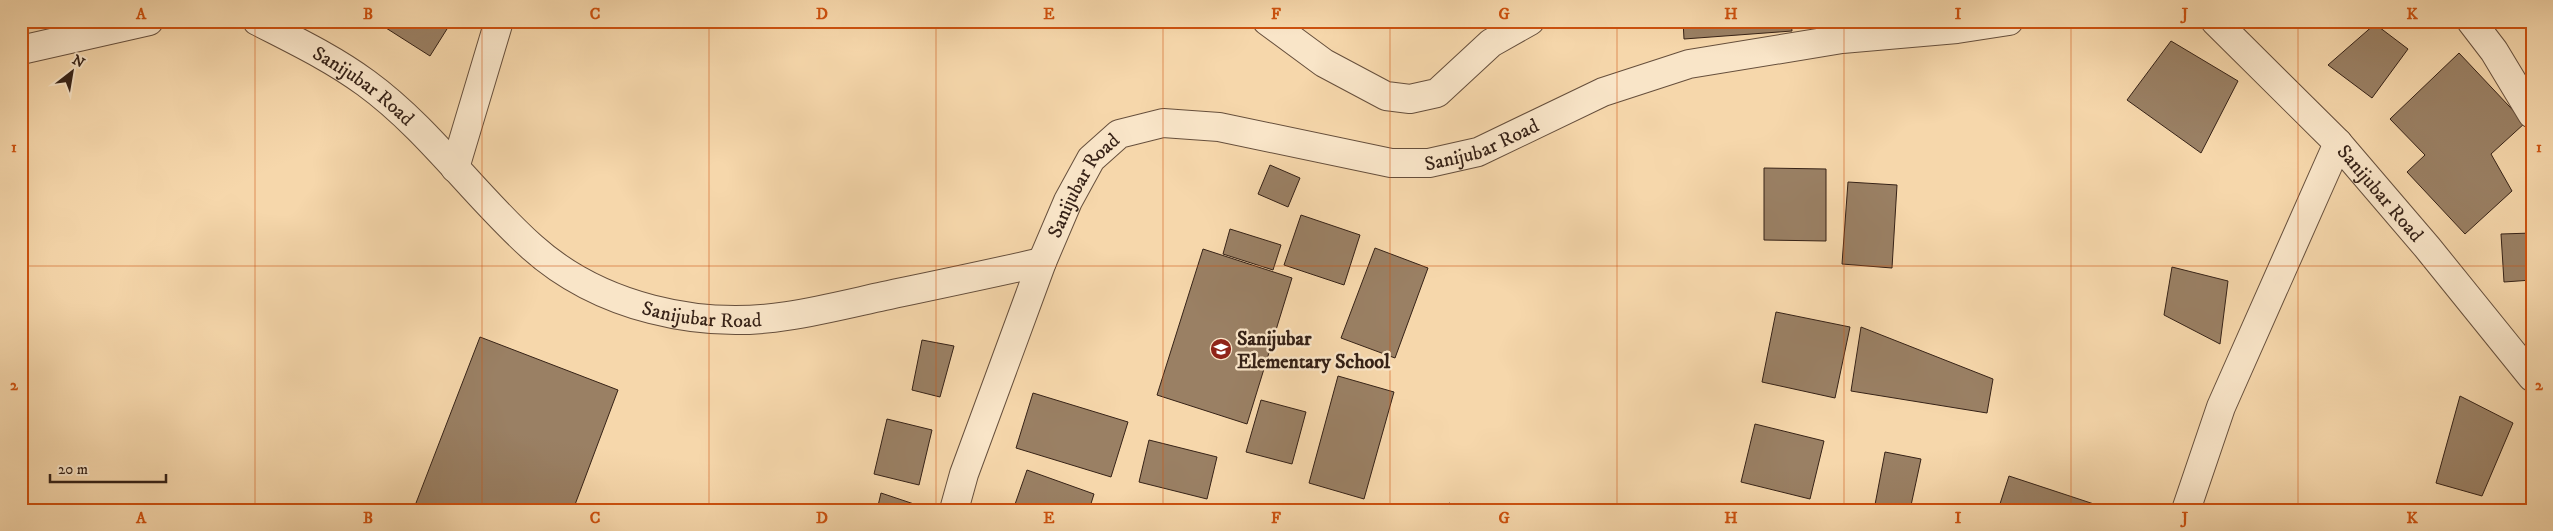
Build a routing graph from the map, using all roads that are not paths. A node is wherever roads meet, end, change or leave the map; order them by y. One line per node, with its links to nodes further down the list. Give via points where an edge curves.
1 (149, 21): 9 (street)
2 (257, 21): 12 (street, Sanijubar Road, via 325,56 367,84 424,134)
3 (499, 21): 12 (street)
4 (1267, 21): 5 (street, via 1324,63 1386,96 1410,99 1436,93 1491,42)
5 (1530, 21)
6 (2009, 21): 13 (street, Sanijubar Road, via 1842,39 1689,64 1602,92 1478,152 1429,163 1391,163 1219,127 1163,123 1118,134 1091,159 1068,200)
7 (2215, 21): 11 (street, Sanijubar Road)
8 (2471, 21): 10 (street, via 2494,51)
9 (21, 50)
10 (2532, 114)
11 (2338, 143): 14 (street, Sanijubar Road); 16 (street, via 2221,407)
12 (455, 168): 13 (street, Sanijubar Road, via 532,247 572,277 611,296 654,310 713,320 786,317)
13 (1042, 262): 15 (street, via 964,474)
14 (2532, 377)
15 (954, 510)
16 (2186, 510)

